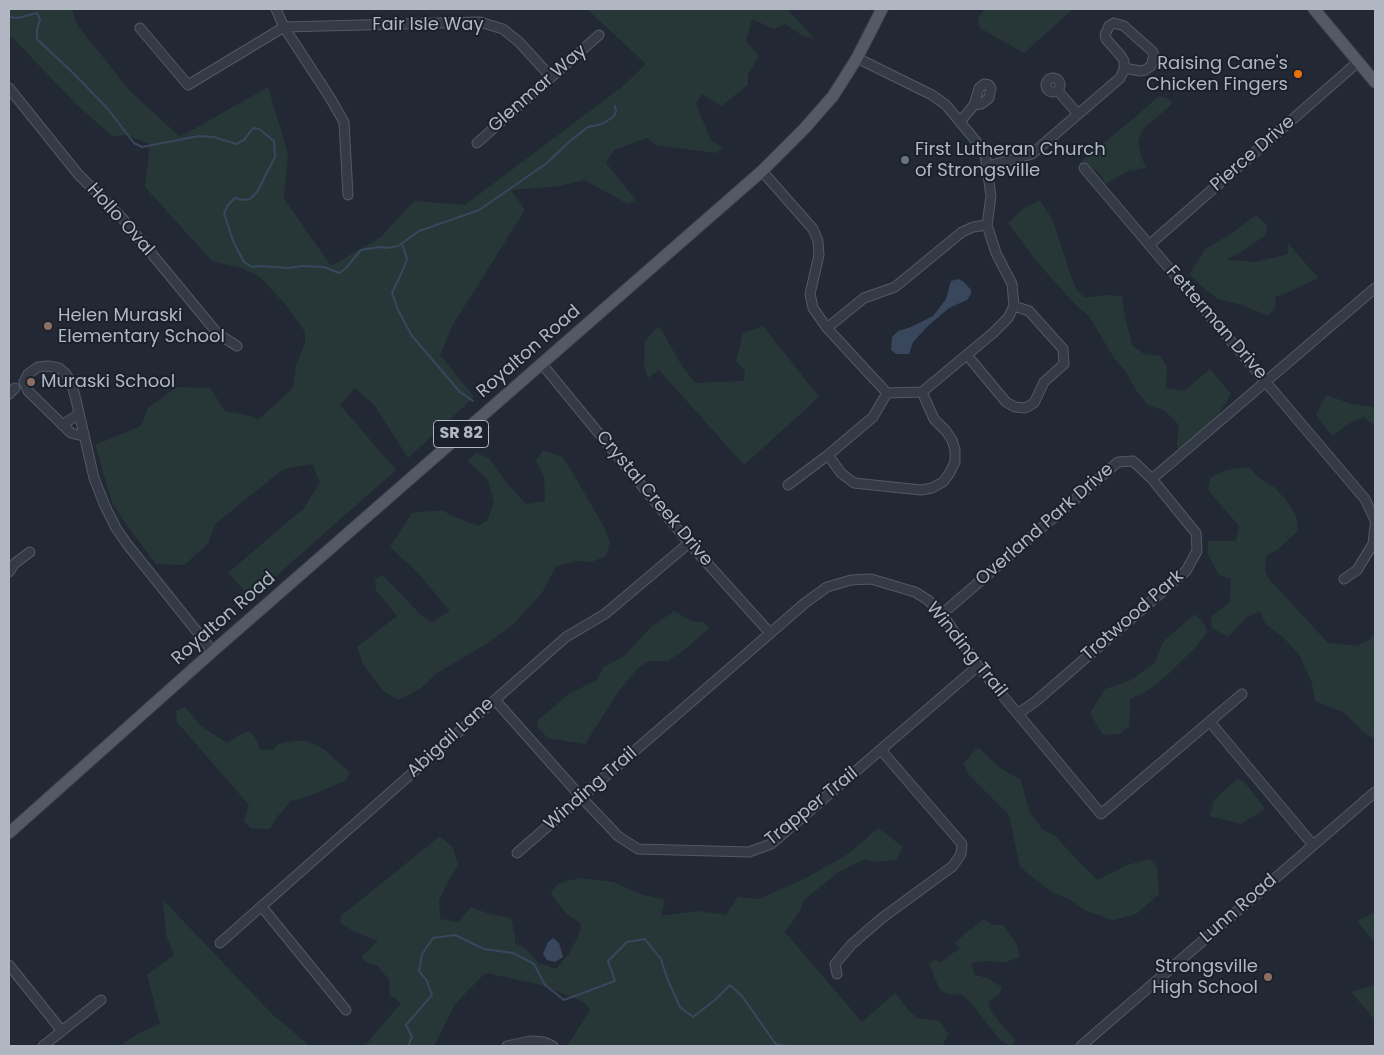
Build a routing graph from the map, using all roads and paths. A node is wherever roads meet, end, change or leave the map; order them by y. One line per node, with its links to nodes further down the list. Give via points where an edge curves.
1 (276, 9): 4 (street)
2 (882, 9): 7 (main road, Royalton Road / SR 82)
3 (1314, 9): 8 (main road)
4 (284, 27): 5 (street, via 188,85); 10 (street, Fair Isle Way, via 480,22 503,29); 21 (street, via 344,122)
5 (140, 28)
6 (599, 35): 10 (street, Glenmar Way)
7 (857, 58): 16 (street, via 932,95 946,105); 20 (main road, Royalton Road / SR 82, via 824,108)
8 (1358, 62): 11 (main road); 23 (street, Pierce Drive)
9 (1124, 68): 9 (street, via 1121,56 1105,37 1106,30 1114,23 1124,26 1154,55 1152,66 1145,70); 15 (street, via 1120,78)
10 (551, 77): 17 (street, Glenmar Way)
11 (1375, 82)
12 (9, 88): 27 (street, Hollo Oval, via 78,174 123,219 218,334)
13 (1058, 90): 15 (street)
14 (974, 105): 16 (street)
15 (1078, 114): 18 (street, via 1032,154)
16 (960, 122): 18 (street, via 985,154)
17 (477, 143)
18 (988, 166): 22 (street, via 991,196)
19 (1084, 168): 23 (street, Fetterman Drive)
20 (762, 171): 26 (street, via 813,229 819,256 810,294 813,308); 29 (main road, Royalton Road / SR 82)
21 (348, 195)
22 (987, 225): 25 (street, via 996,253 1012,284); 26 (street, via 962,232 895,287 864,298)
23 (1149, 246): 30 (street, Fetterman Drive)
24 (1375, 288): 30 (street)
25 (1014, 306): 28 (street, via 1008,318); 28 (street, via 1029,311 1063,348 1064,364 1044,382 1034,403 1025,408 1015,408 1006,402)
26 (828, 328): 31 (street)
27 (237, 346)
28 (966, 355): 32 (street)
29 (541, 363): 41 (street, Crystal Creek Drive); 47 (main road, Royalton Road / SR 82)
30 (1266, 381): 37 (street); 39 (street, Fetterman Drive, via 1365,499)
31 (887, 392): 32 (street); 36 (street, via 873,417)
32 (922, 392): 36 (street, via 934,419 946,431 955,450 955,462 942,482 921,490 854,484)
33 (79, 414): 34 (street); 34 (street, via 66,374 59,368 38,367 28,374 24,382 28,391); 35 (street)
34 (62, 425): 35 (street, via 71,434)
35 (83, 436): 47 (street, via 94,478 116,528)
36 (828, 455): 38 (street)
37 (1152, 479): 45 (street, Overland Park Drive, via 1133,461 1118,462); 51 (street, Trotwood Park, via 1196,533 1197,551 1186,571 1036,702)
38 (788, 486)
39 (1375, 520)
40 (1375, 525): 44 (street, via 1373,544 1357,570)
41 (689, 543): 46 (street, Crystal Creek Drive); 50 (street, Abigail Lane, via 605,614 566,637)
42 (30, 552): 43 (street)
43 (9, 572)
44 (1344, 579)
45 (942, 614): 46 (street, Winding Trail, via 914,592 871,579 851,580 827,587); 48 (street, Winding Trail)
46 (770, 633): 55 (street, Winding Trail)
47 (212, 652): 56 (main road, Royalton Road / SR 82)
48 (978, 666): 51 (street, Winding Trail); 53 (street, Trapper Trail)
49 (1242, 694): 52 (street, Winding Trail)
50 (495, 700): 55 (street, Trapper Trail); 59 (street, Abigail Lane)
51 (1019, 713): 52 (street, Winding Trail, via 1101,814)
52 (1210, 722): 57 (street)
53 (881, 750): 55 (street, Trapper Trail, via 771,844 750,852 638,849 618,836); 62 (street, via 962,844 961,854 953,866 852,944 835,964)
54 (1375, 792): 57 (street, Lunn Road)
55 (582, 798): 58 (street, Winding Trail)
56 (9, 833)
57 (1313, 845): 69 (street, Lunn Road)
58 (517, 853)
59 (262, 907): 60 (street, Abigail Lane); 64 (street)
60 (220, 943)
61 (9, 965): 65 (street)
62 (837, 974)
63 (101, 1000): 65 (street)
64 (346, 1010)
65 (62, 1031): 66 (street)
66 (43, 1046)
67 (507, 1046): 68 (street, via 530,1040)
68 (553, 1046)
69 (1081, 1046)

